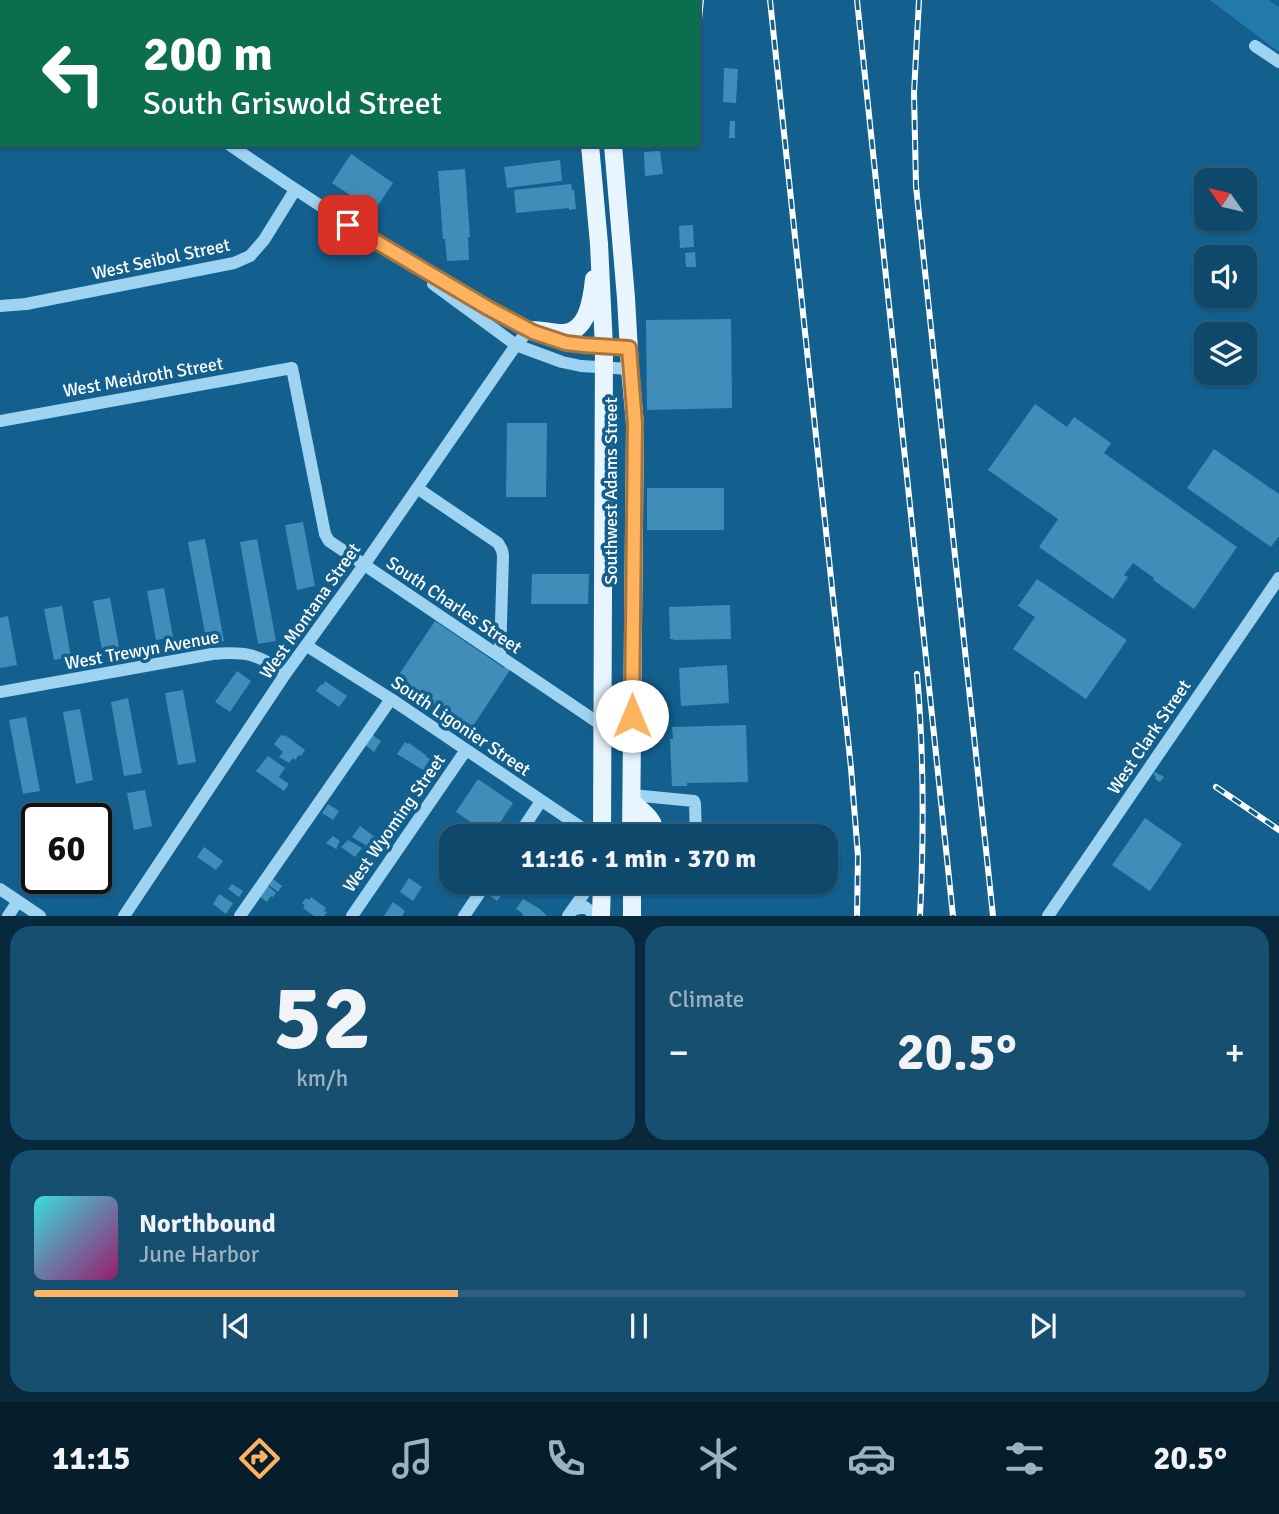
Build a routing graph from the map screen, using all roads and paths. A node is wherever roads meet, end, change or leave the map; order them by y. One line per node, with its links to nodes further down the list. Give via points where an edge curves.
1 (1255, 46): 2 (street)
2 (1279, 62)
3 (233, 147): 6 (street)
4 (590, 147): 7 (main road, Southwest Adams Street)
5 (613, 147): 13 (main road, Southwest Adams Street)
6 (295, 190): 8 (street); 9 (street, West Seibol Street, via 264,240 250,256 234,263)
7 (597, 220): 10 (main road, via 593,286 584,319 565,333); 12 (main road, Southwest Adams Street)
8 (388, 250): 10 (street); 11 (street)
9 (0, 306)
10 (529, 330): 11 (street, West Montana Street); 12 (street, via 566,343)
11 (516, 345): 14 (street, via 562,362); 18 (street, West Montana Street)
12 (604, 347): 13 (street); 14 (main road, Southwest Adams Street)
13 (629, 348): 16 (main road, Southwest Adams Street)
14 (604, 367): 16 (street); 26 (main road, Southwest Adams Street)
15 (292, 368): 17 (street, West Meidroth Street); 19 (street, South Charles Street, via 324,534)
16 (630, 369): 28 (main road, Southwest Adams Street, via 635,424)
17 (0, 421)
18 (417, 488): 19 (street, West Montana Street); 22 (street, via 502,550)
19 (364, 565): 21 (street, West Montana Street); 22 (street, South Charles Street)
20 (1279, 578): 43 (street, West Clark Street)
21 (307, 646): 23 (street, West Montana Street); 25 (street, South Ligonier Street)
22 (500, 656): 26 (street, South Charles Street)
23 (286, 673): 24 (street, West Trewyn Avenue, via 257,656 232,652); 46 (street, West Montana Street)
24 (0, 692)
25 (391, 699): 27 (street, South Ligonier Street); 47 (street)
26 (603, 726): 32 (main road, Southwest Adams Street)
27 (466, 750): 29 (street, South Ligonier Street); 48 (street, West Wyoming Street)
28 (632, 799): 33 (main road, Southwest Adams Street); 34 (main road); 35 (street, via 694,801)
29 (541, 801): 30 (street); 31 (street, South Ligonier Street)
30 (526, 824)
31 (576, 824)
32 (602, 824)
33 (630, 824)
34 (654, 824)
35 (696, 824)
36 (0, 889): 41 (street)
37 (479, 894): 49 (street)
38 (583, 894): 42 (street)
39 (601, 894): 50 (main road)
40 (632, 894): 51 (main road)
41 (18, 901): 44 (street); 45 (street)
42 (570, 913): 50 (street, via 585,907)
43 (1052, 914)
44 (8, 915)
45 (40, 915)
46 (124, 915)
47 (240, 915)
48 (352, 915)
49 (464, 915)
50 (599, 915)
51 (632, 915)

